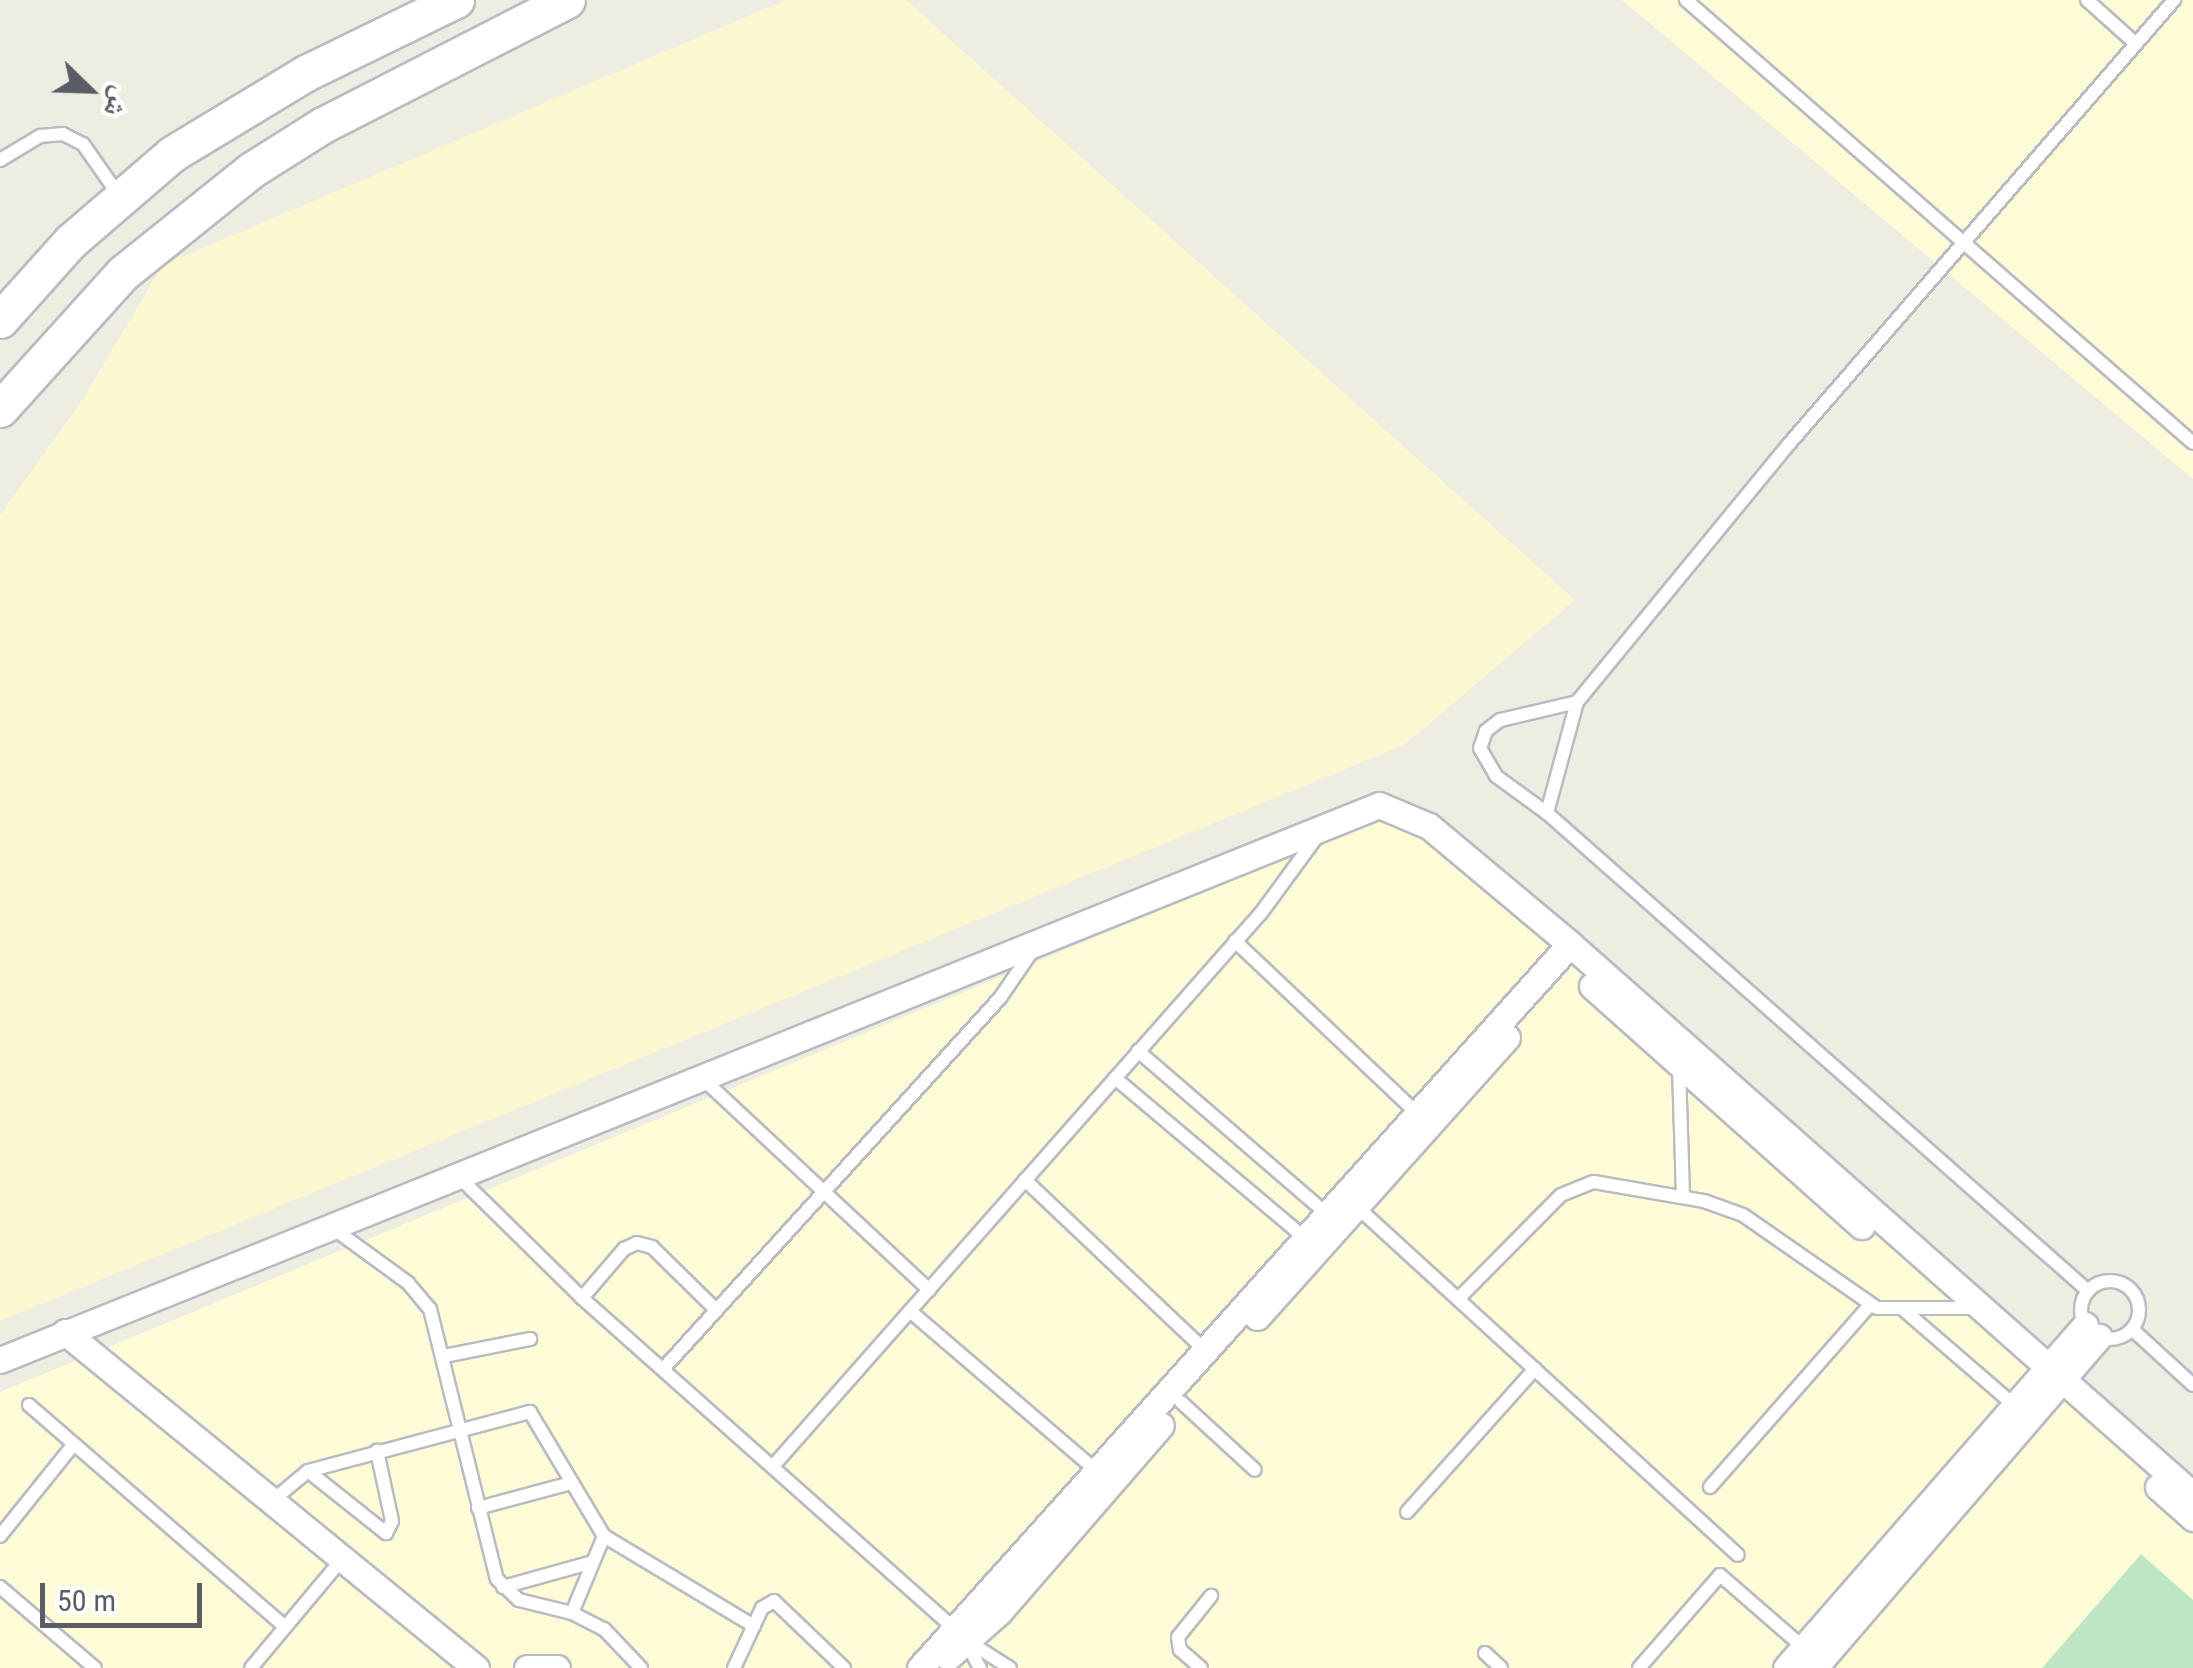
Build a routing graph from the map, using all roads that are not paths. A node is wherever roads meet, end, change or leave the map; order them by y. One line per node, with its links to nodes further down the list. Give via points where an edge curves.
1 (456, 0): 8 (street, via 242,109)
2 (567, 0): 11 (street, via 323,125 253,170 123,273)
3 (1686, 0): 9 (lane)
4 (2088, 0): 6 (lane)
5 (2174, 0): 6 (lane)
6 (2136, 44): 9 (lane)
7 (0, 160): 8 (lane, via 40,136 62,134 83,144)
8 (120, 196): 10 (street)
9 (1964, 243): 12 (lane); 13 (lane)
10 (0, 320)
11 (0, 409)
12 (2193, 443)
13 (1577, 702): 14 (lane); 14 (lane, via 1500,720 1480,748 1496,776)
14 (1548, 813): 32 (lane)
15 (1327, 820): 16 (lane); 17 (street); 18 (street, via 1380,804 1429,826)
16 (1236, 942): 19 (lane); 23 (lane)
17 (1035, 947): 22 (street); 26 (lane, via 1000,998)
18 (1570, 955): 20 (street); 23 (street); 36 (street)
19 (1138, 1052): 21 (lane); 28 (lane)
20 (1679, 1066): 27 (lane); 36 (street)
21 (1115, 1078): 25 (lane); 30 (lane)
22 (704, 1080): 24 (street); 26 (lane)
23 (1422, 1117): 28 (street)
24 (460, 1178): 29 (street); 33 (lane)
25 (1025, 1180): 31 (lane); 45 (lane)
26 (822, 1194): 31 (lane); 37 (lane)
27 (1683, 1196): 34 (lane, via 1606,1182 1571,1188); 35 (lane, via 1761,1225)
28 (1341, 1209): 30 (street); 34 (lane); 45 (street)
29 (334, 1229): 41 (street); 44 (lane, via 416,1291 434,1319)
30 (1304, 1238): 45 (street)
31 (928, 1290): 38 (lane)
32 (2088, 1291): 40 (lane, via 2104,1281 2130,1288 2140,1313); 42 (lane, via 2081,1308)
33 (582, 1298): 37 (lane, via 637,1243 652,1248); 47 (lane)
34 (1458, 1299): 48 (lane)
35 (1870, 1304): 39 (lane); 62 (lane)
36 (1967, 1308): 39 (lane); 49 (street)
37 (716, 1310): 47 (lane)
38 (910, 1311): 57 (lane); 60 (lane)
39 (1905, 1311): 53 (lane)
40 (2133, 1330): 42 (lane, via 2117,1339); 50 (lane)
41 (66, 1332): 46 (street); 64 (street)
42 (2092, 1332): 49 (street)
43 (530, 1339): 44 (lane)
44 (444, 1356): 54 (lane)
45 (1211, 1356): 51 (street); 60 (street)
46 (0, 1360)
47 (663, 1369): 57 (lane)
48 (1534, 1369): 66 (lane); 70 (lane)
49 (2051, 1380): 53 (street); 63 (street); 67 (street); 81 (street)
50 (2193, 1385)
51 (1181, 1402): 58 (lane); 60 (street)
52 (29, 1405): 55 (lane)
53 (2015, 1406): 81 (street)
54 (460, 1428): 56 (lane); 61 (lane, via 530,1412); 65 (lane)
55 (74, 1444): 68 (lane); 78 (lane)
56 (378, 1451): 59 (lane); 59 (lane, via 392,1521 386,1533)
57 (774, 1465): 79 (lane)
58 (1254, 1470)
59 (308, 1471): 64 (lane)
60 (1104, 1477): 79 (street)
61 (571, 1483): 65 (lane); 69 (lane)
62 (1710, 1487)
63 (2193, 1495)
64 (272, 1501): 71 (street)
65 (478, 1508): 74 (lane)
66 (1407, 1512)
67 (2193, 1518)
68 (0, 1536)
69 (604, 1536): 72 (lane); 77 (lane)
70 (1738, 1555)
71 (342, 1559): 78 (lane); 84 (street)
72 (593, 1562): 74 (lane); 76 (lane)
73 (0, 1587): 82 (lane)
74 (502, 1587): 76 (lane, via 529,1604)
75 (1211, 1596): 94 (lane, via 1178,1637 1180,1650)
76 (572, 1613): 87 (lane, via 618,1640)
77 (754, 1626): 88 (lane); 89 (lane, via 765,1604 774,1601)
78 (285, 1627): 83 (lane)
79 (960, 1634): 90 (street); 91 (street); 92 (lane); 93 (lane)
80 (1486, 1654): 95 (lane)
81 (1812, 1659): 96 (lane, via 1720,1574); 97 (street)
82 (95, 1668)
83 (252, 1668)
84 (476, 1668)
85 (527, 1668): 86 (street)
86 (557, 1668)
87 (641, 1668)
88 (734, 1668)
89 (844, 1668)
90 (920, 1668)
91 (938, 1668)
92 (980, 1668)
93 (1010, 1668)
94 (1201, 1668)
95 (1501, 1668)
96 (1639, 1668)
97 (1786, 1668)

